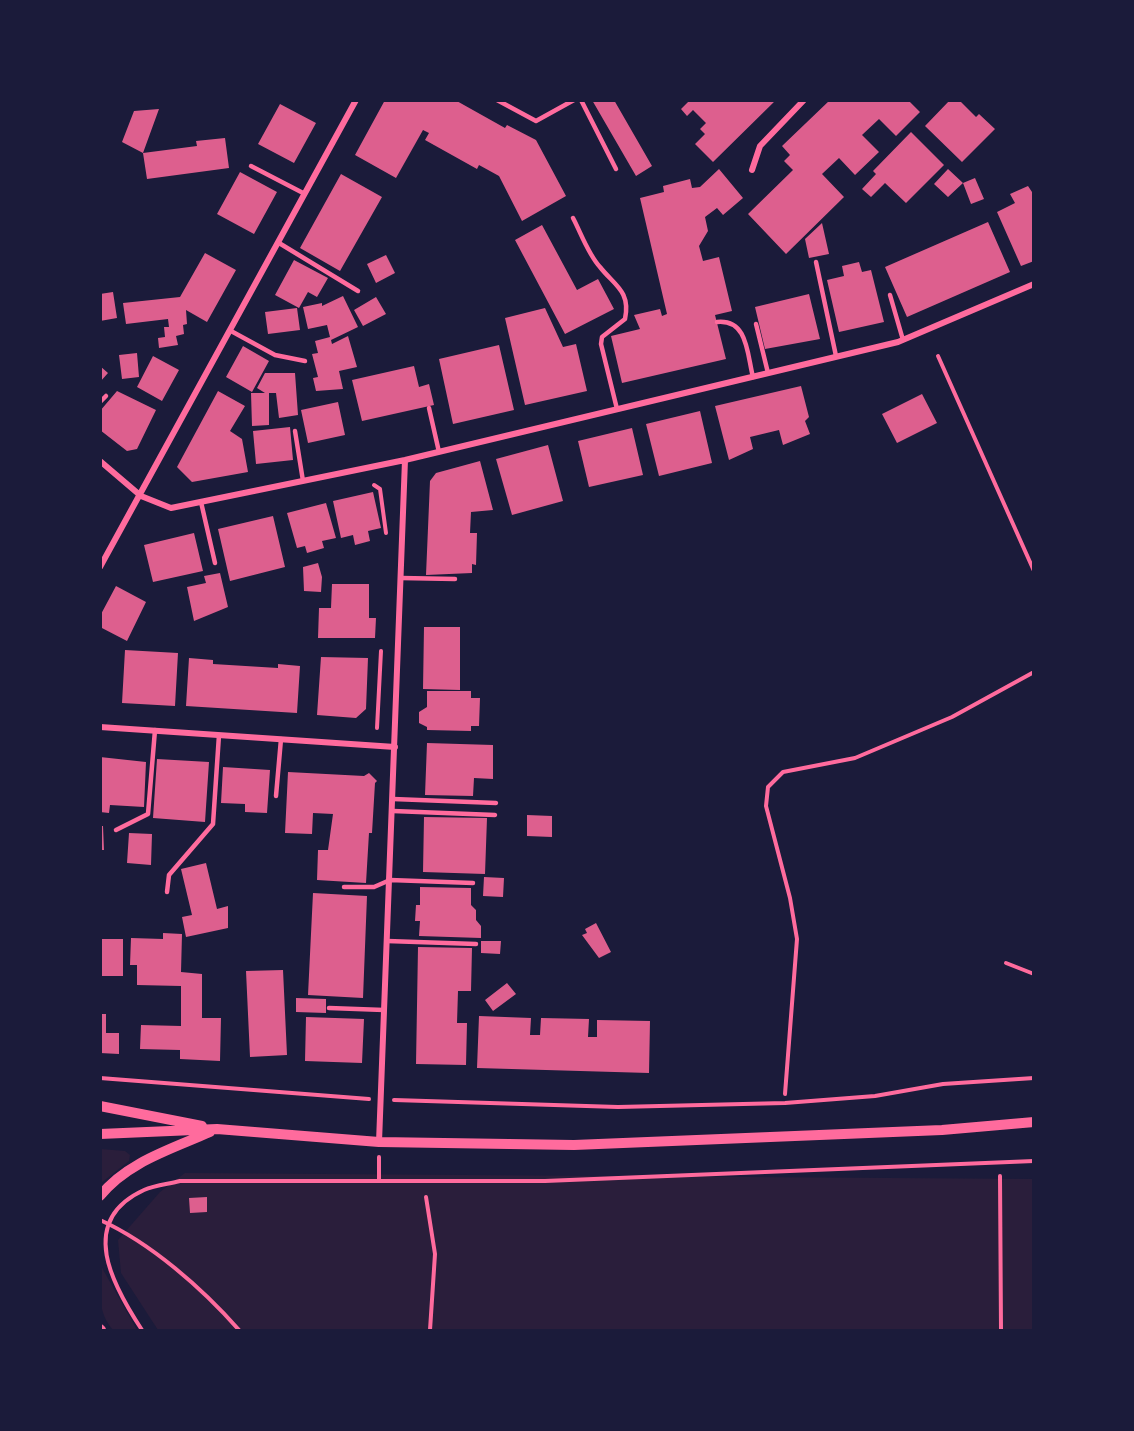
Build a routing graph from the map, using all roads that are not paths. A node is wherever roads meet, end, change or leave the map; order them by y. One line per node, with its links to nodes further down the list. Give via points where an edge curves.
1 (356, 100): 9 (street)
2 (497, 100): 3 (lane, via 536,121)
3 (573, 100)
4 (580, 100): 7 (lane)
5 (804, 100): 8 (street, via 760,146)
6 (252, 166): 9 (lane)
7 (616, 169)
8 (752, 170)
9 (305, 194): 11 (street)
10 (573, 218): 27 (lane, via 600,268 616,281 625,301 625,319 602,337 601,344)
11 (279, 243): 14 (lane); 18 (street)
12 (816, 262): 20 (lane)
13 (1034, 284): 19 (street)
14 (358, 291)
15 (890, 295): 19 (lane)
16 (717, 322): 23 (lane, via 734,323 743,332)
17 (756, 324): 22 (lane)
18 (231, 330): 21 (lane, via 275,355); 33 (street)
19 (903, 340): 20 (street)
20 (836, 357): 22 (street)
21 (305, 361)
22 (768, 373): 23 (street)
23 (753, 376): 27 (street)
24 (106, 396): 25 (lane)
25 (100, 402)
26 (429, 408): 29 (lane)
27 (617, 409): 29 (street)
28 (295, 431): 32 (lane)
29 (439, 452): 30 (street)
30 (405, 460): 32 (street); 37 (street)
31 (100, 461): 33 (street)
32 (303, 481): 34 (street)
33 (141, 496): 34 (street, via 171,508); 36 (street)
34 (201, 502): 35 (lane)
35 (215, 563)
36 (100, 567)
37 (401, 578): 38 (lane); 43 (street)
38 (455, 579)
39 (100, 727): 40 (street)
40 (155, 730): 41 (street); 49 (lane, via 148,814)
41 (219, 735): 42 (street); 53 (lane, via 213,825 169,875)
42 (281, 740): 43 (street); 44 (lane)
43 (395, 747): 45 (street)
44 (276, 796)
45 (393, 798): 46 (lane); 47 (street)
46 (496, 803)
47 (393, 811): 48 (lane); 50 (street)
48 (495, 815)
49 (116, 830)
50 (390, 880): 51 (lane); 52 (lane, via 374,887); 54 (street)
51 (473, 883)
52 (344, 887)
53 (167, 892)
54 (387, 941): 55 (lane); 57 (street)
55 (476, 944)
56 (329, 1008): 57 (lane)
57 (384, 1010): 62 (street)
58 (100, 1106): 60 (street)
59 (1034, 1122): 62 (street, via 942,1130 606,1144)
60 (217, 1129): 61 (street); 62 (street); 63 (street, via 134,1167)
61 (100, 1134)
62 (379, 1142)
63 (100, 1196)

